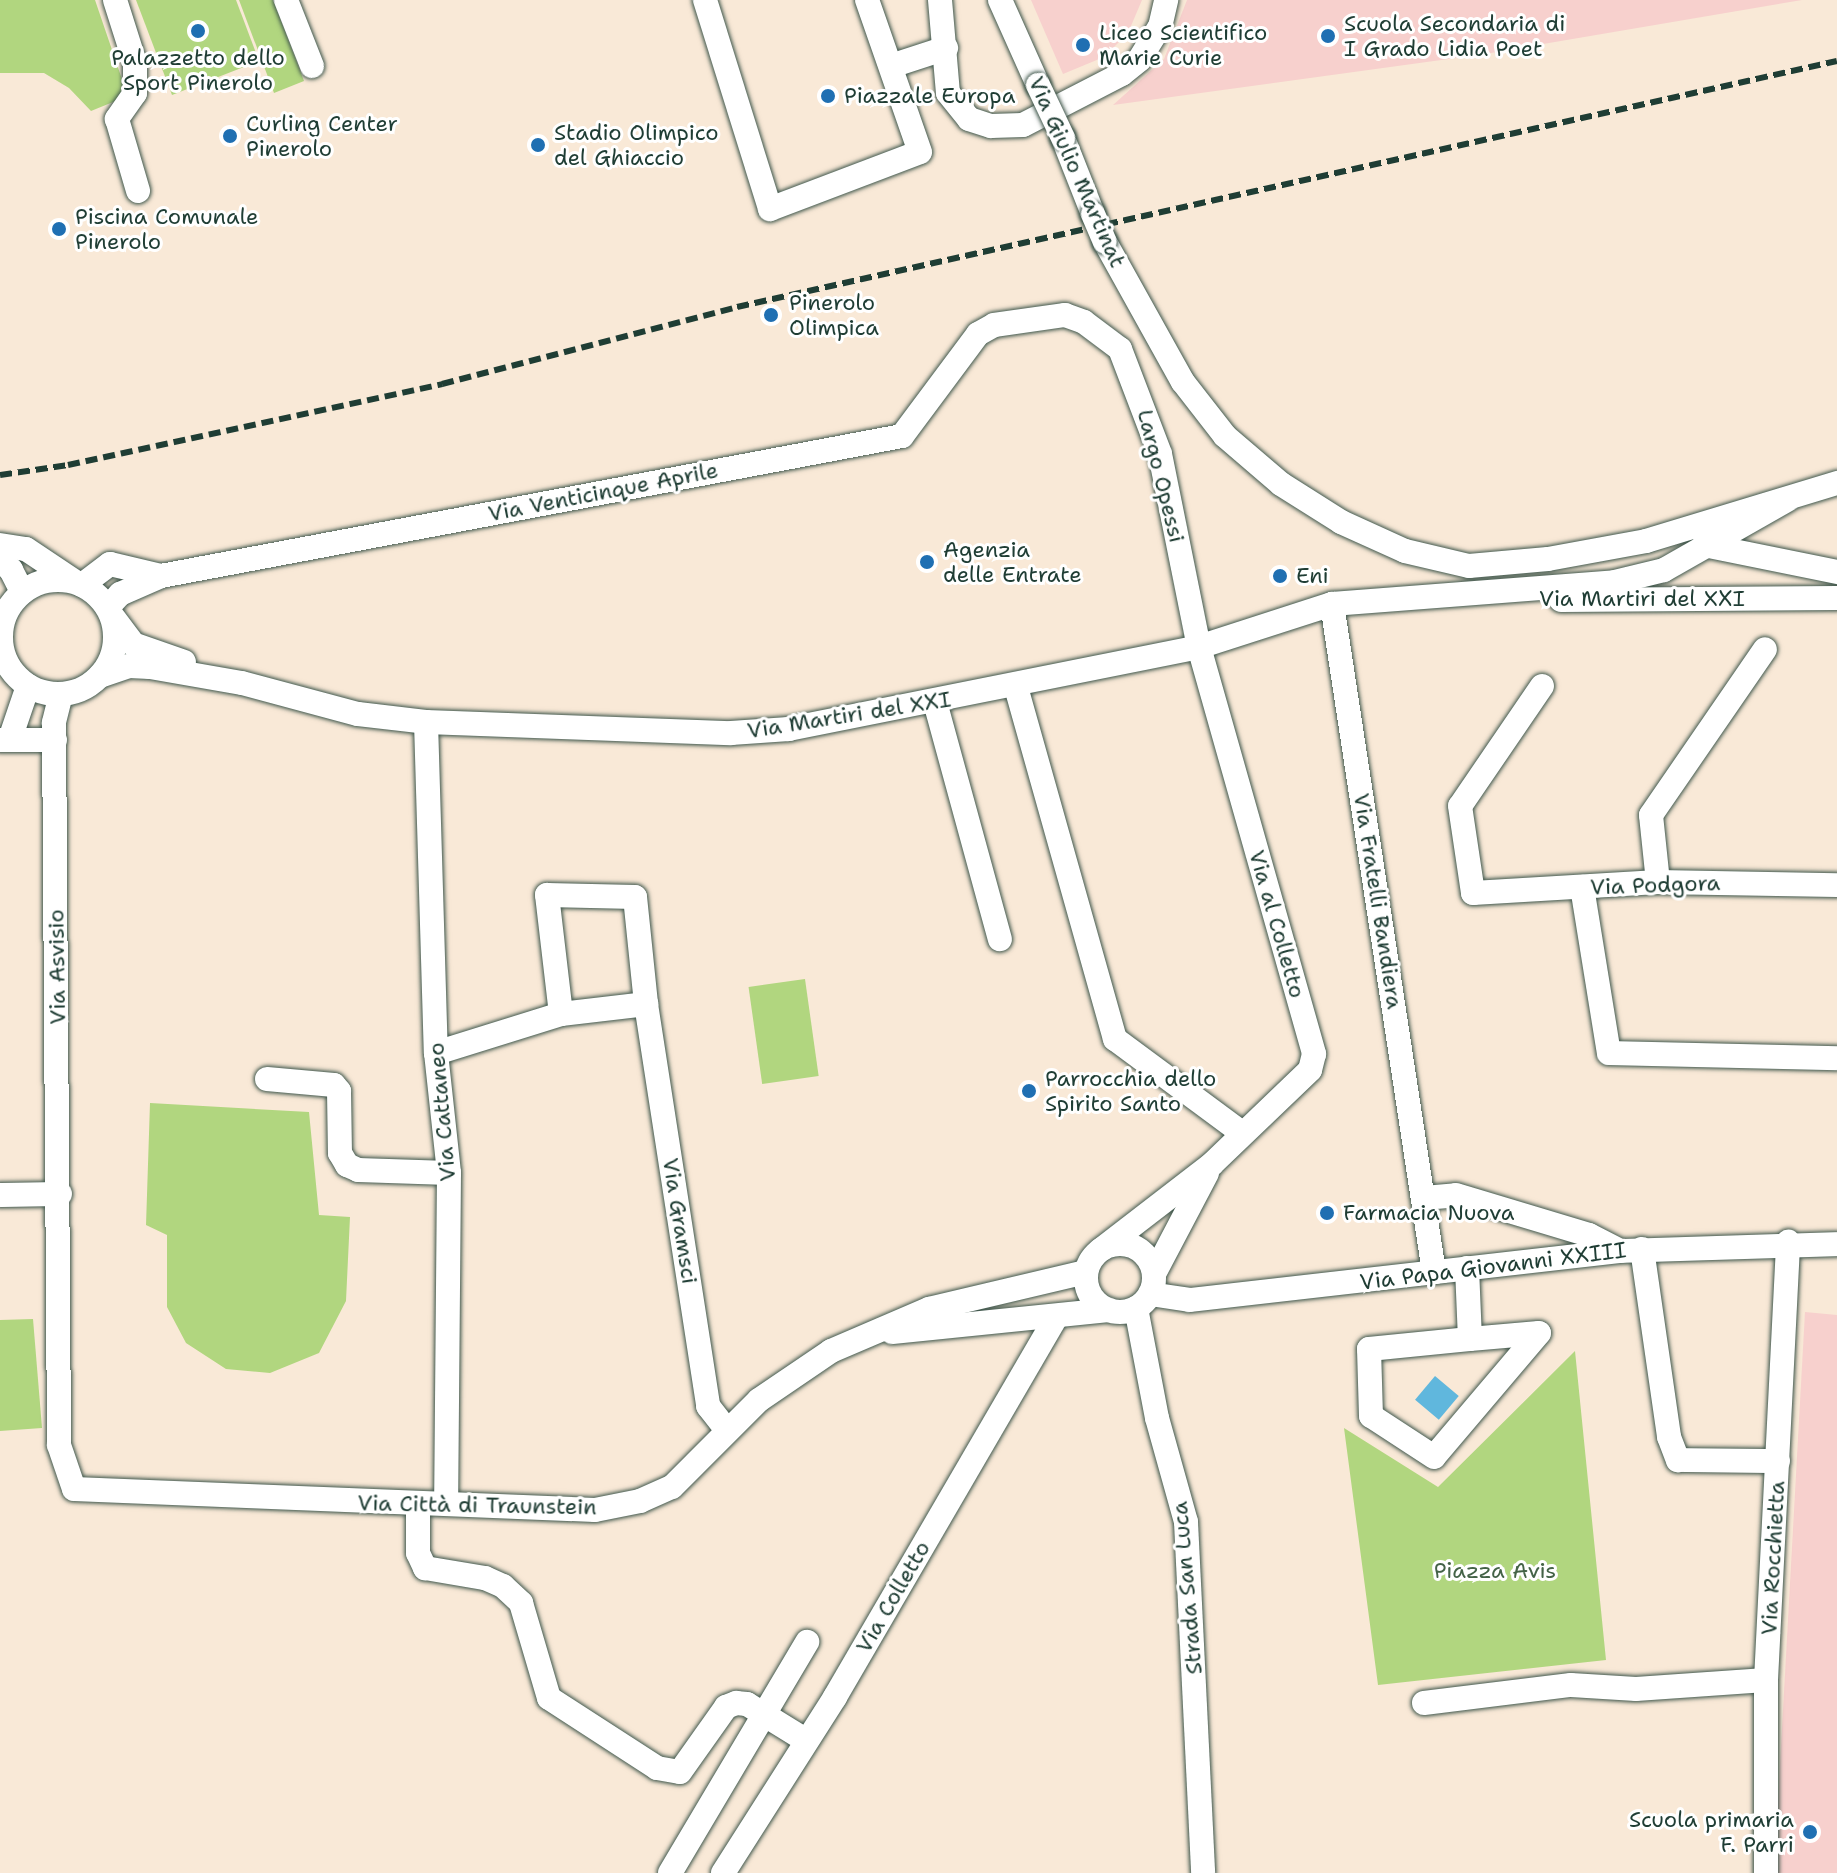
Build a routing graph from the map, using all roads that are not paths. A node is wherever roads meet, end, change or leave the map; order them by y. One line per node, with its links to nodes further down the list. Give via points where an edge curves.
1 (115, 0): 11 (street, via 135,63 135,93 117,119)
2 (286, 0): 9 (street)
3 (705, 0): 10 (street, via 770,209 920,152)
4 (867, 0): 10 (street)
5 (940, 0): 8 (street)
6 (1000, 0): 15 (street, Via Giulio Martinat, bridge, via 1105,242 1183,382 1225,436 1281,484 1341,522 1405,551 1469,566 1548,559)
7 (1166, 0): 8 (street, via 1160,27 1139,60 1023,125 991,126 969,119 948,93)
8 (946, 48): 10 (street)
9 (312, 66)
10 (891, 66)
11 (138, 191)
12 (994, 325): 20 (street, Via Venticinque Aprile, via 978,334 902,436); 27 (street, Largo Opessi, via 1065,315 1120,349 1160,454)
13 (1837, 483): 14 (street, Via Martiri del XXI)
14 (1787, 500): 15 (street, Via Martiri del XXI); 17 (street, Via Martiri del XXI)
15 (1646, 541): 17 (street, Via Martiri del XXI)
16 (0, 545): 21 (street, Via Martiri del XXI, via 26,549)
17 (1711, 545): 19 (street, Via Martiri del XXI); 22 (street, Via Martiri del XXI, via 1664,570 1615,582)
18 (0, 560): 24 (street, via 11,570)
19 (1837, 572)
20 (161, 576): 21 (street, via 110,564); 26 (street, via 120,594)
21 (79, 583): 24 (street, via 47,581); 26 (street, Via Martiri del XXI)
22 (1447, 596): 23 (street, Via Martiri del XXI, via 1591,601); 25 (street, Via Martiri del XXI)
23 (1837, 598)
24 (10, 604): 29 (street, via 0,638)
25 (1332, 604): 27 (street, Via Martiri del XXI); 54 (street, Via Fratelli Bandiera)
26 (109, 610): 30 (street, via 116,639); 31 (street, Via Martiri del XXI, via 133,644)
27 (1199, 647): 34 (street, Via Martiri del XXI); 49 (street, Via al Colletto, via 1314,1054 1310,1070)
28 (1765, 649): 40 (street, via 1651,815)
29 (5, 666): 32 (street)
30 (100, 676): 31 (street, Via Martiri del XXI, via 129,666 150,667); 35 (street, Via Martiri del XXI, via 82,689)
31 (242, 683): 37 (street, Via Martiri del XXI, via 358,714)
32 (28, 686): 35 (street); 38 (street)
33 (1542, 686): 42 (street, Via Podgora, via 1460,806 1473,893)
34 (1016, 687): 36 (street, Via Martiri del XXI); 49 (street, via 1115,1039)
35 (61, 694): 39 (street, Via Asvisio)
36 (935, 702): 37 (street, Via Martiri del XXI, via 789,729 731,733); 43 (street)
37 (426, 722): 46 (street, Via Cattaneo)
38 (6, 738): 39 (street)
39 (55, 740): 52 (street, Via Asvisio)
40 (1658, 882): 41 (street, Via Podgora); 42 (street, Via Podgora)
41 (1837, 885)
42 (1582, 887): 47 (street, via 1609,1053)
43 (1000, 939)
44 (646, 1004): 45 (street); 45 (street, Via Gramsci, via 635,897 547,895); 67 (street, Via Gramsci, via 708,1406)
45 (561, 1014): 46 (street)
46 (436, 1053): 51 (street, Via Cattaneo)
47 (1837, 1058)
48 (267, 1079): 51 (street, via 334,1085 339,1091 340,1153 347,1165 358,1170)
49 (1242, 1133): 50 (street, Via al Colletto)
50 (1212, 1164): 57 (street, Via al Colletto); 62 (street, Via al Colletto)
51 (449, 1173): 71 (street, Via Cattaneo)
52 (60, 1194): 53 (street); 68 (street, Via Asvisio)
53 (0, 1195)
54 (1424, 1198): 58 (street, via 1456,1195); 61 (street, Via Fratelli Bandiera)
55 (1788, 1242): 56 (street, Via Papa Giovanni XXIII); 58 (street, Via Papa Giovanni XXIII); 69 (street, Via Rocchietta)
56 (1837, 1244)
57 (1102, 1249): 60 (street); 62 (street, via 1120,1244 1139,1249)
58 (1631, 1250): 59 (street, Via Papa Giovanni XXIII); 69 (street, via 1678,1460)
59 (1467, 1268): 61 (street, Via Papa Giovanni XXIII); 66 (street)
60 (1086, 1272): 63 (street, via 1088,1290); 65 (street, Via Città di Traunstein, via 929,1309)
61 (1434, 1272): 62 (street, Via Papa Giovanni XXIII, via 1190,1300)
62 (1147, 1292): 63 (street); 79 (street, Strada San Luca, via 1157,1418 1186,1522)
63 (1109, 1310): 64 (street, Via Città di Traunstein)
64 (1056, 1318): 65 (street, Via Città di Traunstein); 76 (street, Via Colletto)
65 (870, 1334): 67 (street, Via Città di Traunstein, via 794,1373)
66 (1470, 1339): 66 (street, via 1539,1333 1434,1457 1371,1416 1369,1349)
67 (727, 1430): 71 (street, Via Città di Traunstein, via 672,1487 640,1501 595,1510)
68 (59, 1445): 70 (street, Via Città di Traunstein, via 68,1482 83,1493)
69 (1778, 1461): 73 (street, Via Rocchietta)
70 (418, 1503): 71 (street, Via Città di Traunstein); 75 (street, via 418,1553 425,1568 503,1586 521,1603 549,1698 657,1768 671,1773 686,1766 726,1707 747,1704)
71 (446, 1503)
72 (807, 1642): 75 (street)
73 (1766, 1680): 74 (street, via 1636,1689 1571,1685); 80 (street, Via Rocchietta)
74 (1424, 1703)
75 (765, 1715): 76 (street); 77 (street)
76 (807, 1741): 78 (street, Via Colletto)
77 (670, 1873)
78 (723, 1873)
79 (1203, 1873)
80 (1766, 1873)

